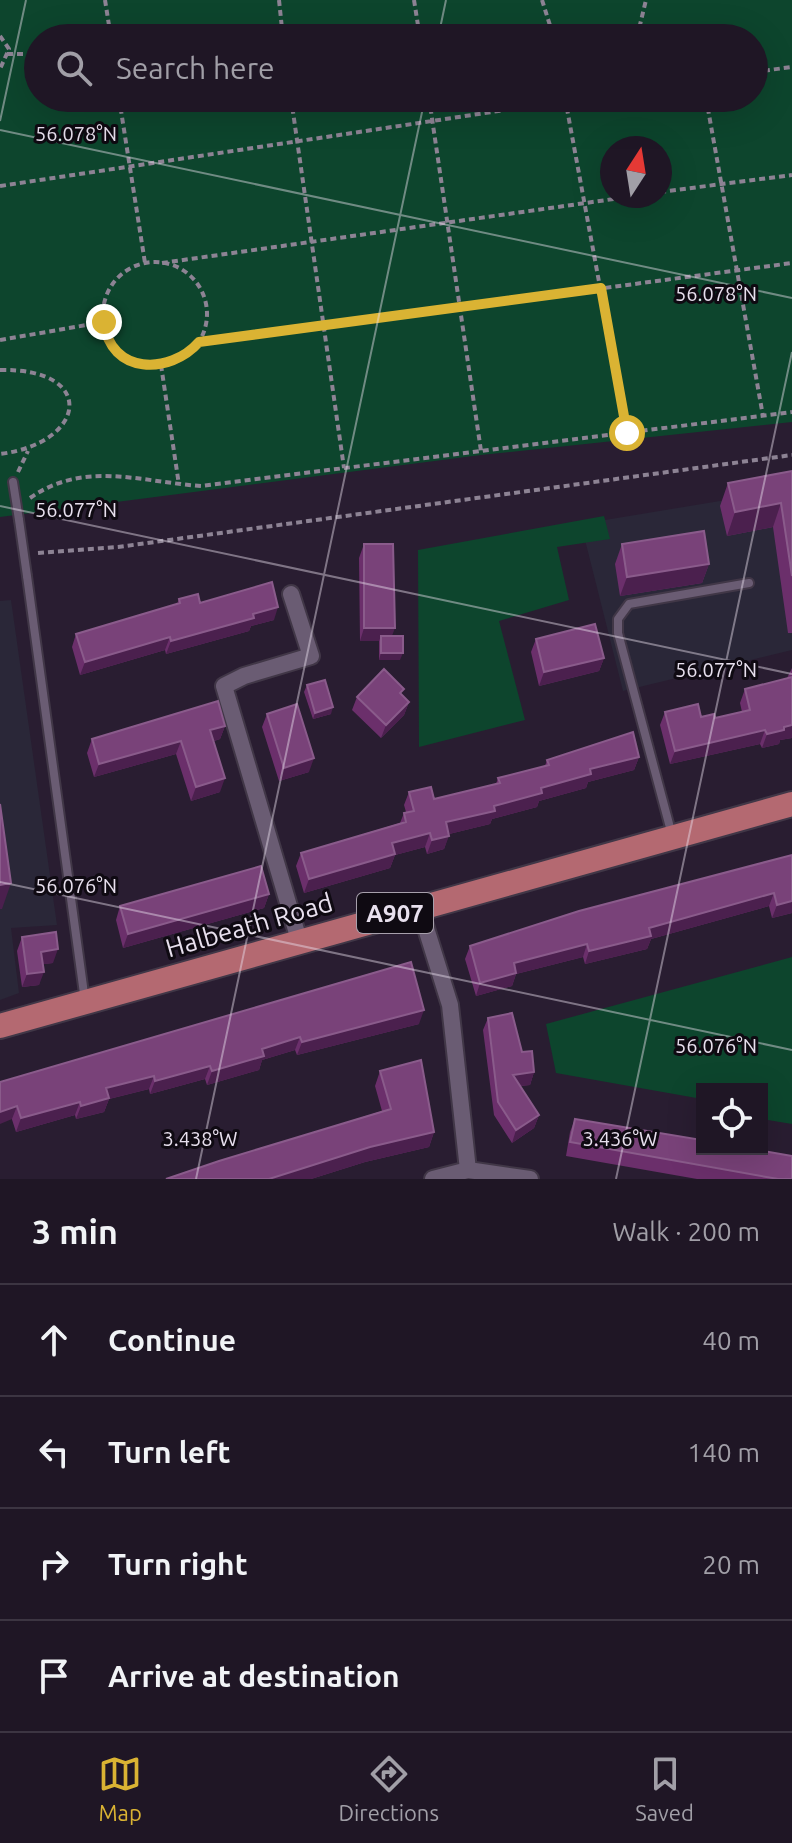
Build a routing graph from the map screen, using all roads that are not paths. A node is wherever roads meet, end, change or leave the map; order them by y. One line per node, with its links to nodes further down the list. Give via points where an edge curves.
1 (13, 482): 8 (lane, bridge)
2 (749, 583): 5 (lane, via 629,604 618,619)
3 (291, 594): 7 (street, via 311,656 224,686)
4 (792, 804): 5 (main road, Halbeath Road / A907)
5 (673, 836): 6 (main road, Halbeath Road / A907)
6 (419, 906): 7 (main road, Halbeath Road / A907); 10 (street, via 450,1005)
7 (299, 940): 8 (main road, Halbeath Road / A907)
8 (85, 1002): 9 (main road, Halbeath Road / A907)
9 (0, 1026)
10 (468, 1170): 11 (street); 12 (street)
11 (433, 1179)
12 (530, 1179)

